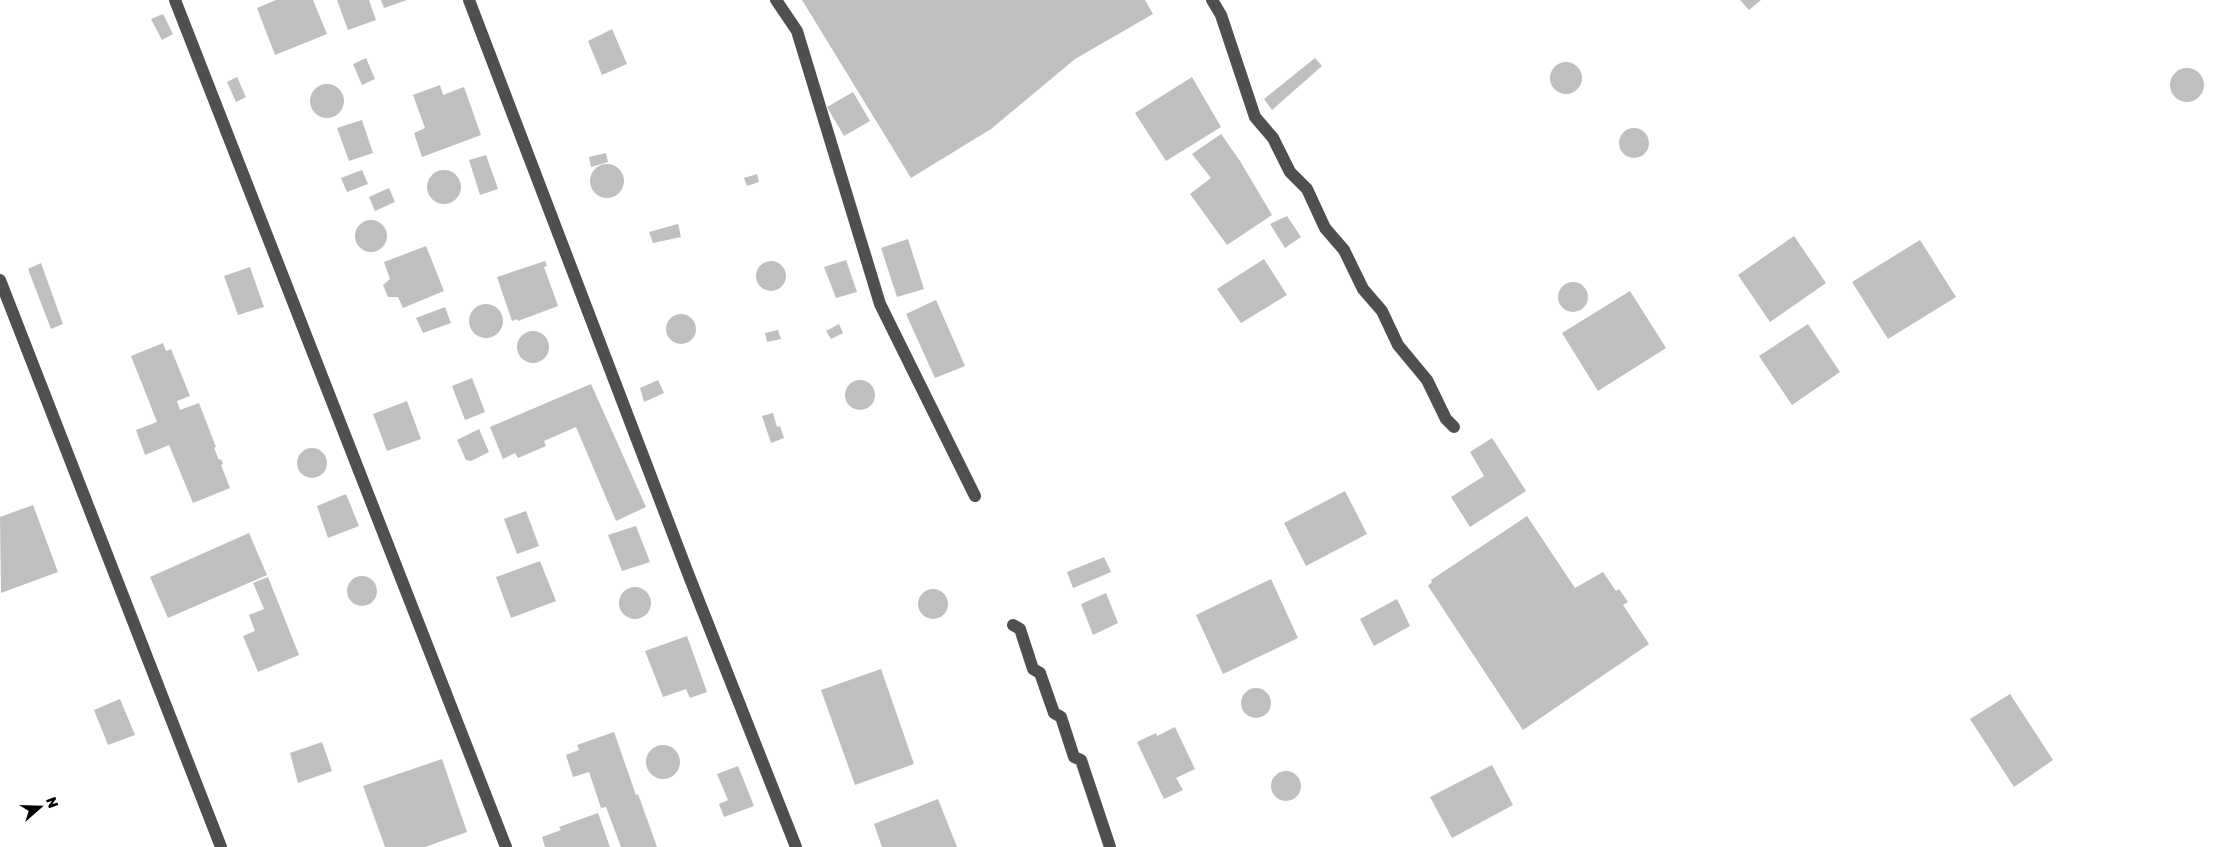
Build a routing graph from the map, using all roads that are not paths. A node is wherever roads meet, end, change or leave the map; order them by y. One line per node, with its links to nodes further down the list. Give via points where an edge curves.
1 (174, 0): 10 (street)
2 (469, 0): 11 (street)
3 (776, 0): 7 (street, via 797,31 880,304)
4 (1212, 0): 6 (street, via 1221,15 1254,117 1273,138 1290,172 1307,190 1326,228 1344,250 1363,289 1382,311 1398,345 1427,380 1446,419)
5 (0, 280): 9 (street)
6 (1454, 427)
7 (975, 496)
8 (1013, 626): 12 (street, via 1020,629 1033,669 1040,673 1054,713 1061,717 1074,757 1081,760)
9 (221, 847)
10 (506, 847)
11 (796, 847)
12 (1110, 847)

